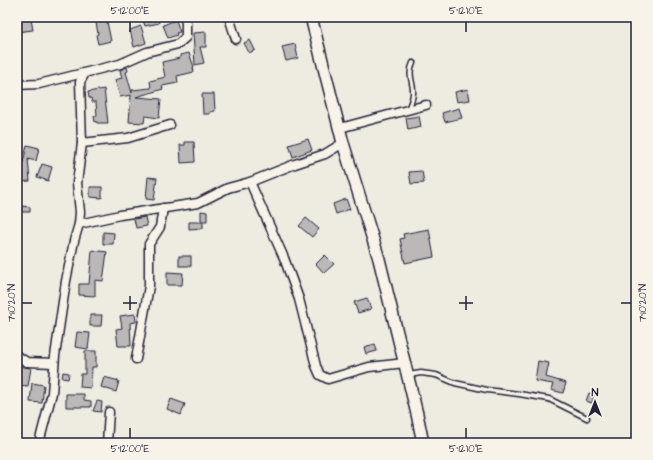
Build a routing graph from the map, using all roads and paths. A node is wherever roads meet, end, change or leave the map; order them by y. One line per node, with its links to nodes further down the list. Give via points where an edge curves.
1 (185, 17): 6 (street, via 186,37 178,44)
2 (229, 17): 4 (street)
3 (311, 17): 11 (street)
4 (236, 39)
5 (413, 63): 9 (lane, via 410,69 412,100)
6 (85, 73): 7 (street, via 39,84); 13 (street, via 80,82)
7 (17, 85)
8 (426, 105): 9 (street)
9 (408, 109): 11 (street)
10 (170, 125): 13 (street, via 128,138)
11 (340, 128): 12 (street)
12 (343, 142): 14 (street, via 325,154); 19 (street, via 379,259)
13 (82, 143): 16 (street, via 77,183)
14 (250, 182): 15 (street, via 228,188 198,203); 19 (street, via 284,258 299,299 320,375 328,379 369,367)
15 (162, 208): 16 (street); 18 (street, via 160,227 149,244 149,286)
16 (79, 224): 20 (street, via 66,281)
17 (17, 356): 20 (street, via 27,362)
18 (136, 359)
19 (404, 363): 21 (street)
20 (54, 364): 24 (street, via 52,393)
21 (408, 376): 23 (lane, via 421,373 436,375 455,383 486,390 549,399); 26 (street)
22 (109, 412): 25 (street)
23 (587, 418)
24 (39, 443)
25 (108, 443)
26 (423, 443)

